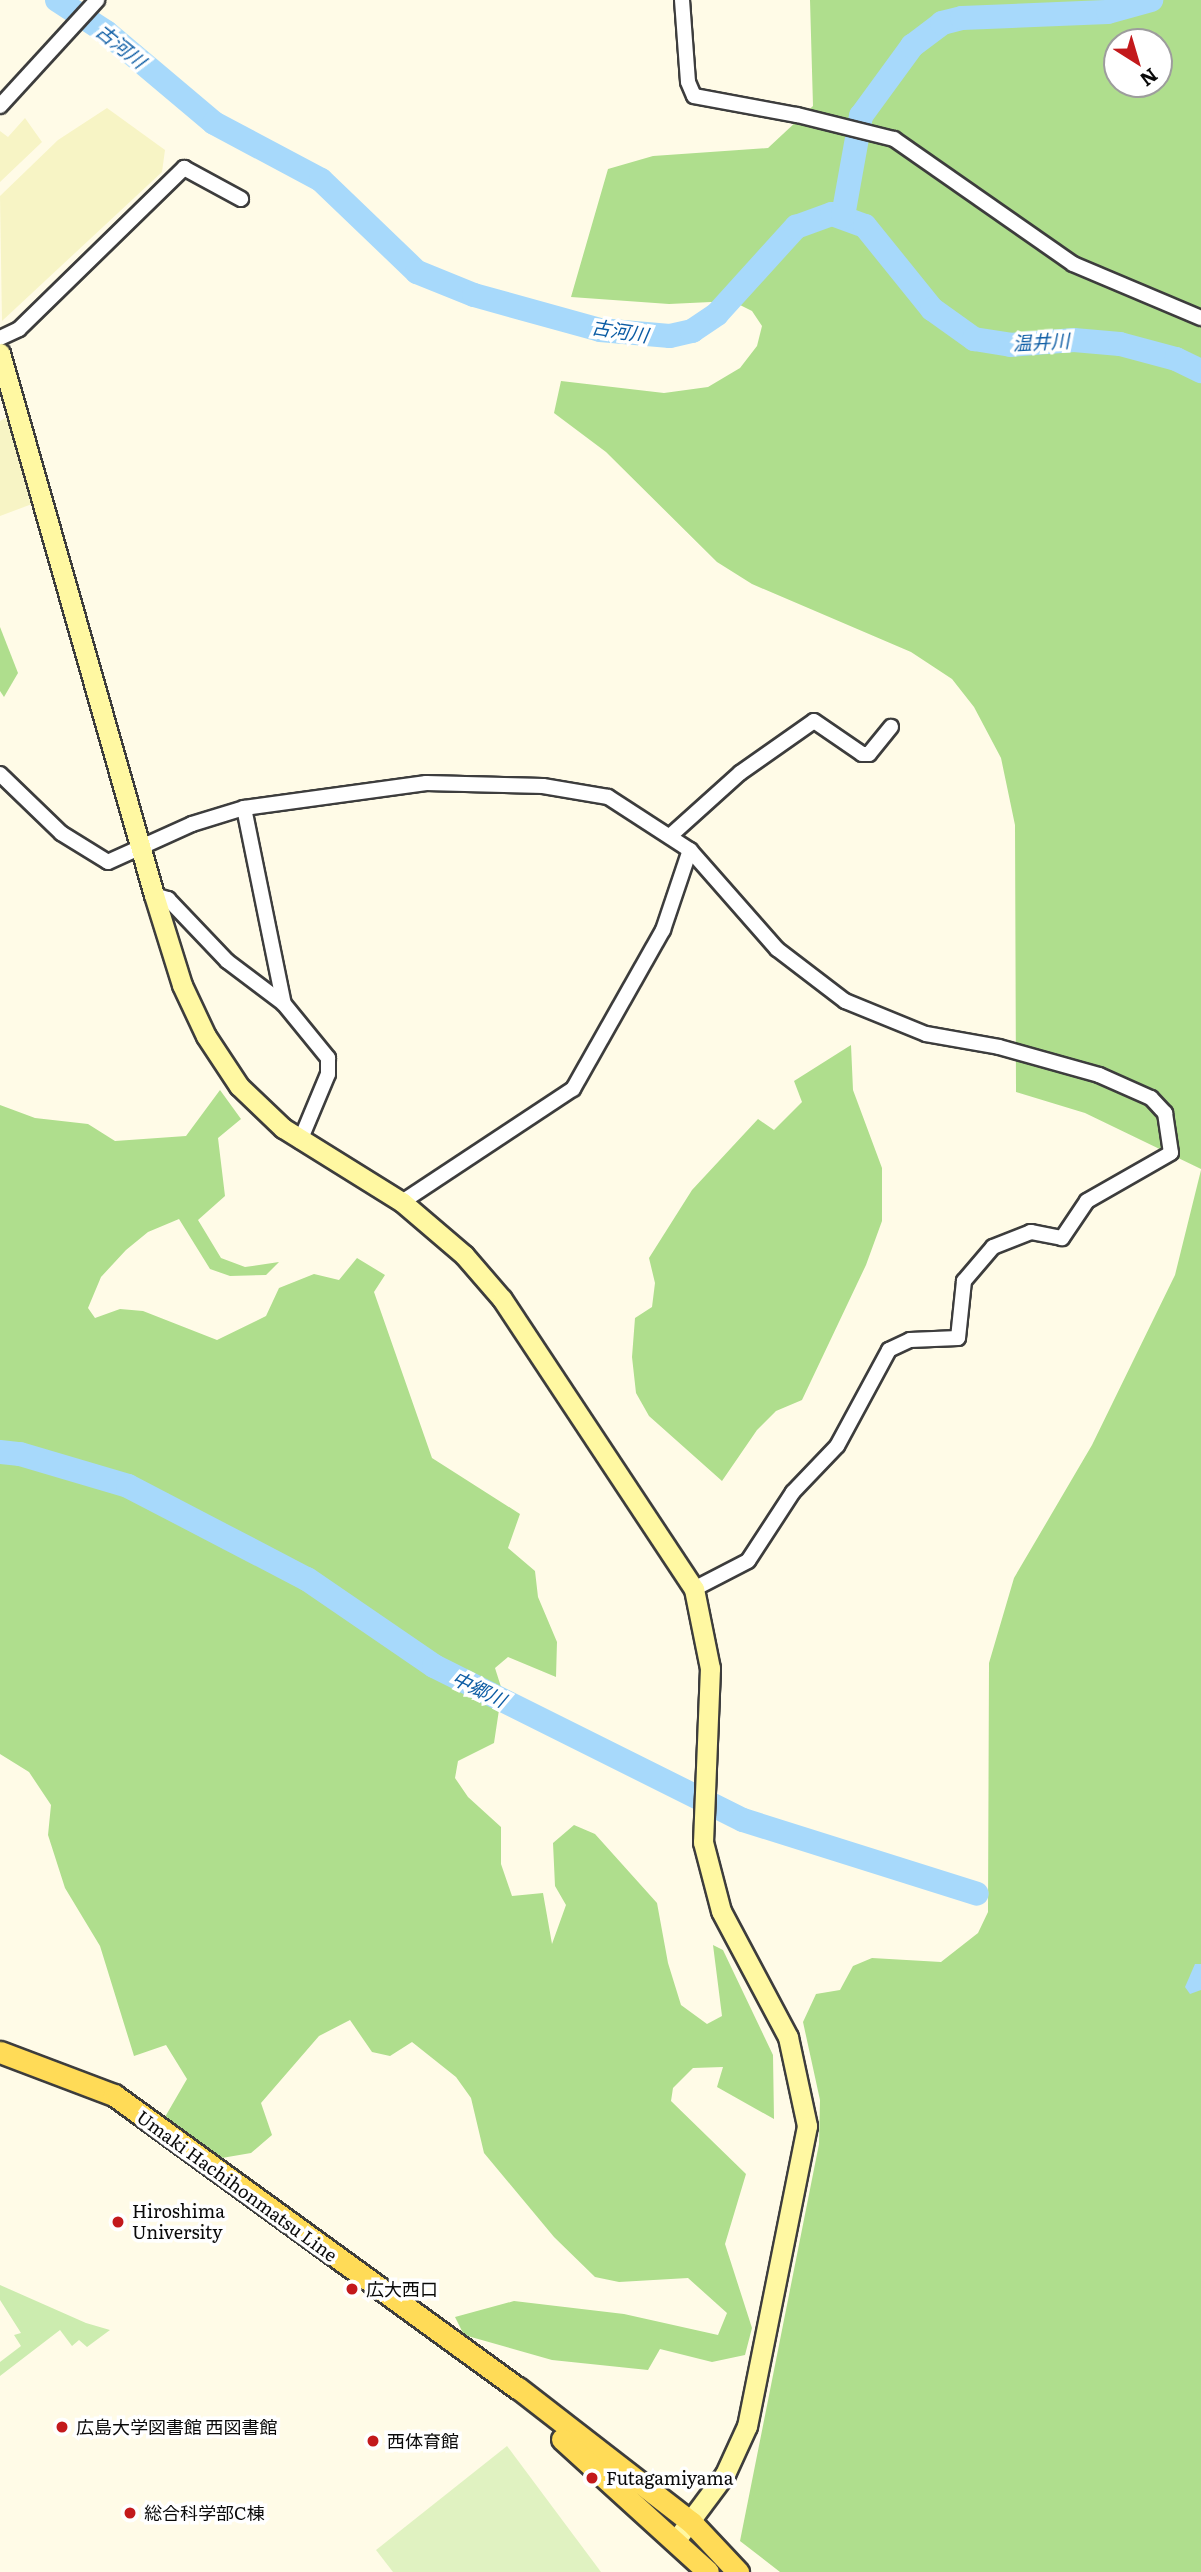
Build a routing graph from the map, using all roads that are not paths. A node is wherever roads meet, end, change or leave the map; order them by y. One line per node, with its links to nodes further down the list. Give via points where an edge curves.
1 (682, 0): 5 (street, via 688,82 694,96 879,134 928,159 1073,264)
2 (92, 4): 3 (street)
3 (0, 106)
4 (241, 199): 6 (street, via 184,168 19,329)
5 (1201, 318)
6 (0, 338)
7 (0, 353): 12 (street)
8 (891, 727): 11 (street, via 869,754 862,754 814,722 740,773)
9 (0, 774): 12 (street, via 61,833 108,862)
10 (244, 808): 11 (street, via 426,783 543,786 608,797); 12 (street); 15 (street)
11 (670, 836): 13 (street)
12 (140, 846): 14 (street)
13 (690, 850): 17 (street, via 663,930 573,1089); 18 (street, via 776,948 845,1001 926,1034 1045,1058 1128,1086 1151,1098 1165,1113 1171,1153 1087,1201 1062,1238 1031,1232 993,1247 964,1281 958,1338 910,1339 890,1350 837,1446 793,1492 748,1561)
14 (155, 895): 15 (street, via 168,899 227,961); 16 (street, via 182,985 206,1036 239,1086)
15 (284, 1004): 16 (street, via 328,1058 328,1074)
16 (300, 1141): 17 (street)
17 (402, 1202): 18 (street, via 464,1255 502,1299)
18 (694, 1589): 21 (street, via 710,1668 703,1843 721,1911 788,2037 807,2126 747,2426 738,2452)
19 (0, 2052): 20 (main road, Umaki Hachihonmatsu Line, via 114,2095)
20 (457, 2348): 21 (main road, Umaki Hachihonmatsu Line, via 518,2388); 22 (main road, Umaki Hachihonmatsu Line)
21 (691, 2522): 22 (street); 24 (main road, Umaki Hachihonmatsu Line)
22 (676, 2540): 23 (main road, Umaki Hachihonmatsu Line)
23 (708, 2572)
24 (738, 2572)

